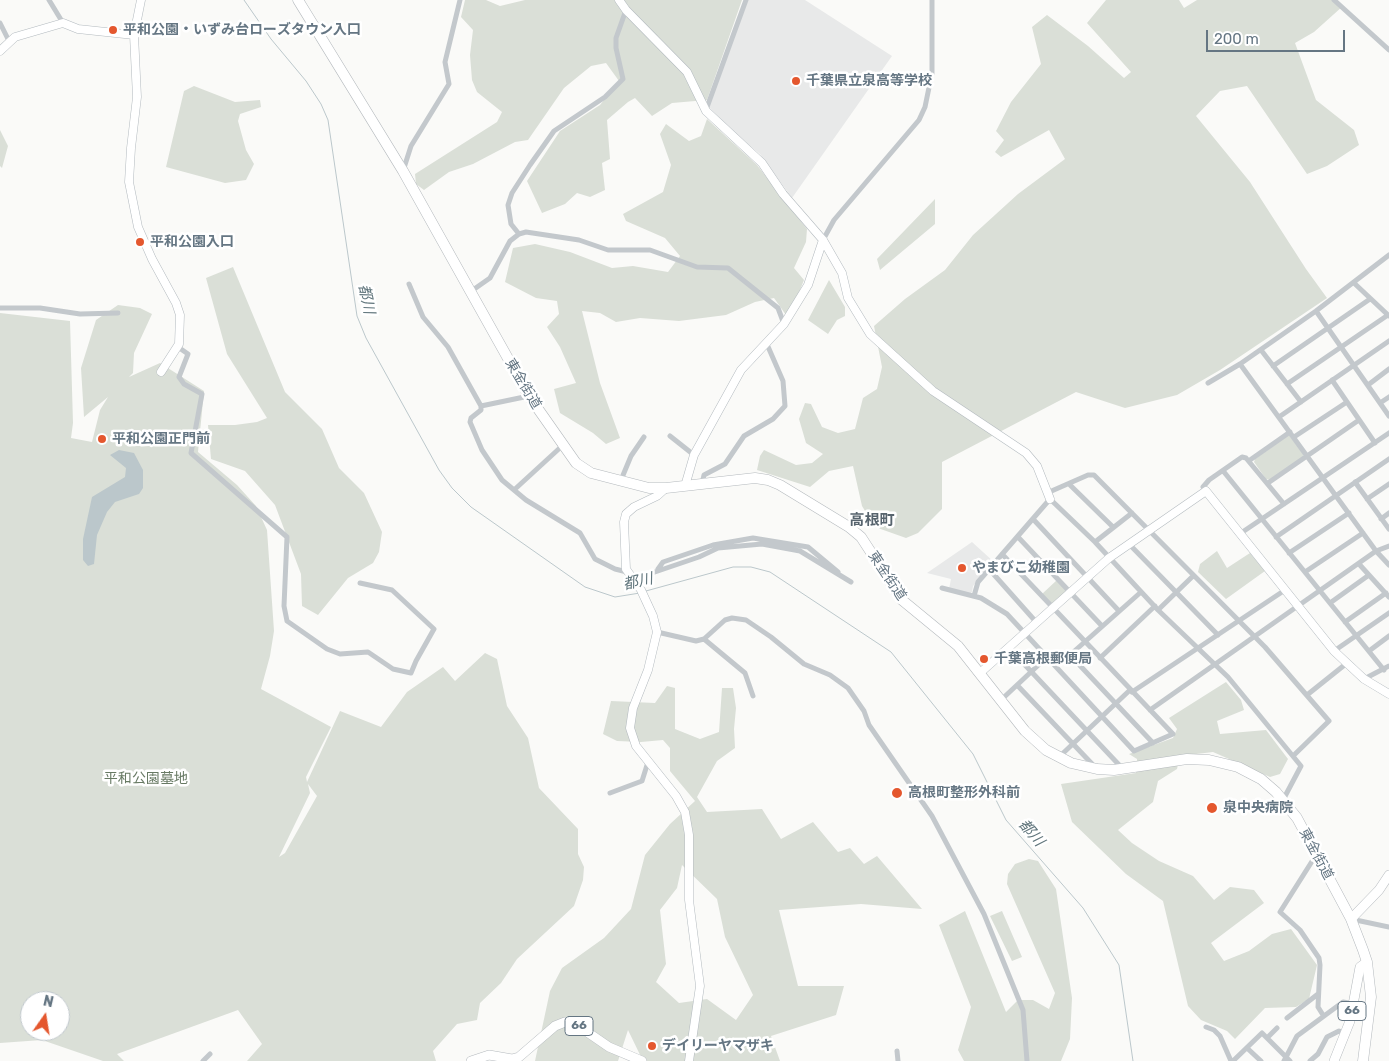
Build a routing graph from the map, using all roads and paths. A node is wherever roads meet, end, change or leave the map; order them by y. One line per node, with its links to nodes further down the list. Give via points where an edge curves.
1 (49, 0): 11 (street)
2 (141, 0): 12 (street)
3 (298, 0): 17 (highway, 東金街道)
4 (460, 0): 17 (street, via 445,62 449,84 411,146)
5 (619, 0): 9 (street)
6 (746, 0): 16 (street)
7 (932, 0): 19 (street, via 932,73 925,107 918,120 834,220)
8 (1334, 0): 14 (street)
9 (626, 10): 16 (street, via 687,72); 18 (street, via 616,38 623,79 605,97 554,130 530,165 508,205 511,224)
10 (0, 23): 13 (street)
11 (63, 23): 12 (street, via 78,29); 13 (street, via 22,34)
12 (134, 35): 33 (street, via 137,97 131,148 131,194 144,243 180,315)
13 (9, 41): 15 (street)
14 (1389, 50)
15 (0, 51)
16 (706, 111): 19 (street, via 762,163 783,194)
17 (403, 171): 23 (highway, 東金街道)
18 (519, 234): 23 (street, via 510,241 488,281); 29 (street, via 526,232 568,238 608,250 650,250 698,267 728,268 778,308)
19 (823, 240): 29 (street, via 808,285); 78 (street, via 842,273 848,298 870,334 933,391 1026,453 1037,466)
20 (1389, 255): 21 (street)
21 (1354, 283): 24 (street); 26 (street)
22 (409, 284): 50 (street, via 423,317 448,348)
23 (470, 292): 45 (highway, 東金街道)
24 (1370, 299): 28 (street); 30 (street)
25 (0, 308): 27 (street, via 40,308 80,314)
26 (1316, 311): 30 (street); 35 (street)
27 (118, 313)
28 (1388, 316): 34 (street)
29 (784, 324): 32 (street)
30 (1328, 328): 34 (street); 38 (street)
31 (1389, 341): 37 (street)
32 (766, 342): 61 (street, via 741,370); 70 (street, via 783,381 785,406 773,419 744,436 725,464 704,475)
33 (178, 347): 40 (street); 110 (street, via 188,354 179,377 184,384 202,394 191,453 287,537 284,606 287,621 328,649 340,654 368,652 393,669 411,673 434,629 392,590)
34 (1341, 347): 37 (street); 43 (street)
35 (1261, 350): 36 (street); 38 (street)
36 (1240, 364): 42 (street); 52 (street)
37 (1354, 365): 41 (street); 44 (street)
38 (1273, 366): 43 (street)
39 (1389, 369): 44 (street)
40 (162, 372)
41 (1332, 380): 47 (street); 48 (street)
42 (1208, 383)
43 (1287, 384): 47 (street)
44 (1368, 385): 49 (street)
45 (529, 396): 50 (street); 60 (highway, 東金街道)
46 (1389, 397): 49 (street)
47 (1301, 402): 52 (street)
48 (1347, 402): 53 (street); 58 (street)
49 (1380, 404): 51 (street)
50 (482, 406): 75 (street, via 471,418 472,432 502,480)
51 (1389, 416)
52 (1279, 418): 54 (street)
53 (1359, 420): 59 (street); 62 (street)
54 (1290, 432): 58 (street); 64 (street)
55 (1389, 433): 59 (street)
56 (670, 436): 61 (street)
57 (644, 437): 67 (street, via 630,456)
58 (1294, 437): 62 (street)
59 (1375, 443): 66 (street)
60 (562, 446): 67 (highway, 東金街道, via 580,467); 75 (street)
61 (694, 455): 73 (street)
62 (1308, 456): 66 (street); 69 (street)
63 (1389, 459): 68 (street)
64 (1250, 460): 65 (street, via 1242,457); 69 (street)
65 (1224, 472): 76 (street, via 1205,484); 85 (street)
66 (1323, 478): 77 (street); 80 (street)
67 (620, 482): 74 (highway, 東金街道)
68 (1355, 482): 77 (street); 79 (street)
69 (1268, 483): 80 (street)
70 (702, 484): 73 (highway, 東金街道); 147 (highway, 東金街道, via 755,478 768,480 849,526 861,537 905,604 949,638)
71 (1069, 484): 78 (street); 81 (street, via 1094,475); 87 (street)
72 (1389, 484): 79 (street)
73 (685, 486): 74 (highway, 東金街道)
74 (666, 488): 105 (street, via 626,514 624,532)
75 (514, 490): 105 (street, via 580,533 595,559)
76 (1206, 491): 89 (street); 90 (street)
77 (1336, 495): 82 (street); 93 (street)
78 (1048, 496): 84 (street); 94 (street)
79 (1368, 499): 86 (street)
80 (1284, 504): 85 (street)
81 (1132, 513): 87 (street); 89 (street)
82 (1349, 513): 91 (street); 98 (street)
83 (1389, 513): 86 (street)
84 (1033, 519): 92 (street); 108 (street)
85 (1262, 519): 90 (street); 93 (street)
86 (1382, 519): 88 (street)
87 (1113, 527): 94 (street)
88 (1389, 528)
89 (1148, 531): 95 (street); 107 (street)
90 (1241, 533): 112 (street)
91 (1363, 533): 97 (street); 104 (street)
92 (1018, 536): 99 (street); 116 (street)
93 (1276, 536): 98 (street)
94 (1095, 542): 100 (street)
95 (1129, 544): 100 (street); 115 (street)
96 (1389, 546): 97 (street)
97 (1376, 551): 101 (street); 102 (street)
98 (1290, 553): 104 (street)
99 (1002, 554): 103 (street); 121 (street)
100 (1109, 558): 108 (street); 114 (street)
101 (1359, 564): 106 (street); 113 (street)
102 (1389, 565)
103 (988, 569): 118 (street, via 975,588); 127 (street)
104 (1305, 572): 113 (street)
105 (629, 574): 109 (street, via 649,574 663,562 706,547 753,538 808,547); 129 (street, via 641,590)
106 (1369, 575): 117 (street); 119 (street)
107 (1193, 576): 115 (street); 125 (street)
108 (1088, 577): 116 (street); 123 (street)
109 (851, 582)
110 (360, 583)
111 (942, 588): 118 (street)
112 (1285, 590): 120 (street); 125 (street)
113 (1320, 590): 119 (street); 120 (street)
114 (1141, 592): 122 (street); 123 (street)
115 (1176, 592): 122 (street); 131 (street)
116 (1071, 593): 121 (street); 128 (street)
117 (1387, 595): 126 (street)
118 (974, 596): 130 (street, via 1000,609)
119 (1330, 603): 126 (street)
120 (1299, 605): 134 (street); 139 (street)
121 (1053, 608): 127 (street); 136 (street)
122 (1156, 608): 138 (street); 142 (street)
123 (1119, 611): 128 (street)
124 (1389, 613): 132 (street)
125 (1238, 621): 131 (street); 134 (street)
126 (1345, 622): 132 (street)
127 (1037, 623): 130 (street)
128 (1102, 626): 136 (street)
129 (657, 632): 135 (street, via 696,641); 163 (street, via 648,670 633,708 630,728 636,746)
130 (1024, 634): 137 (street); 141 (street)
131 (1218, 634): 138 (street)
132 (1356, 635): 139 (street); 140 (street)
133 (1389, 636): 140 (street)
134 (1253, 638): 144 (street); 152 (street, via 1265,646)
135 (704, 639): 153 (street, via 745,673); 190 (street, via 725,620 746,620 804,664 830,675 856,697 870,725 932,816 984,914 1023,1010)
136 (1085, 642): 142 (street); 155 (street, via 1070,655)
137 (1009, 648): 146 (street); 147 (street)
138 (1198, 648): 144 (street); 150 (street)
139 (1334, 651): 143 (street)
140 (1369, 651): 145 (street)
141 (1046, 657): 146 (street); 157 (street)
142 (1100, 658): 150 (street)
143 (1347, 664): 148 (street); 152 (street)
144 (1214, 665): 156 (street); 161 (street, via 1240,691)
145 (1386, 668): 148 (street)
146 (1032, 671): 149 (street); 158 (street)
147 (980, 674): 154 (highway, 東金街道)
148 (1364, 679): 151 (street)
149 (1017, 685): 154 (street); 159 (street)
150 (1131, 691): 155 (street); 156 (street)
151 (1389, 694)
152 (1307, 695): 161 (street, via 1329,721)
153 (753, 696)
154 (1001, 700): 162 (highway, 東金街道, via 1029,736)
155 (1116, 703): 157 (street); 160 (street)
156 (1150, 710): 160 (street, via 1173,734)
157 (1102, 717): 158 (street); 160 (street, via 1134,751)
158 (1087, 730): 159 (street); 164 (street)
159 (1073, 743): 162 (street); 165 (street)
160 (1153, 743)
161 (1293, 756): 167 (street, via 1301,766)
162 (1058, 757): 165 (highway, 東金街道)
163 (648, 762): 166 (street, via 642,781); 188 (street, via 685,812 689,835 689,900 700,986)
164 (1122, 768): 165 (highway, 東金街道); 167 (highway, 東金街道, via 1187,760 1222,762 1250,772)
165 (1097, 770)
166 (610, 793)
167 (1283, 800): 168 (highway, 東金街道, via 1297,818)
168 (1316, 854): 170 (highway, 東金街道); 173 (street, via 1280,912 1300,930 1319,958)
169 (1389, 876): 170 (main road)
170 (1351, 919): 171 (street); 172 (highway, 東金街道)
171 (1389, 927)
172 (1367, 962): 174 (main road, 66, via 1360,968); 195 (highway, 東金街道, via 1371,997)
173 (1318, 994): 175 (street, via 1318,1007); 176 (street)
174 (1354, 1004): 175 (street, via 1343,1002); 179 (main road, 66)
175 (1323, 1015): 184 (street, via 1298,1036)
176 (1288, 1018)
177 (1206, 1027): 191 (street, via 1220,1036)
178 (1277, 1028): 180 (street)
179 (1346, 1034): 193 (street, via 1339,1031 1327,1036 1318,1054); 194 (main road, 66)
180 (1267, 1038): 181 (street, via 1262,1033); 184 (street)
181 (1247, 1048): 191 (street); 192 (street)
182 (897, 1051): 189 (street)
183 (210, 1054): 185 (street)
184 (1287, 1060)
185 (203, 1061)
186 (471, 1061): 187 (main road, 66, via 489,1055 518,1057 555,1026 565,1022 577,1025 609,1047)
187 (642, 1061)
188 (689, 1061)
189 (898, 1061)
190 (1027, 1061)
191 (1232, 1061)
192 (1261, 1061)
193 (1310, 1061)
194 (1334, 1061)
195 (1363, 1061)

